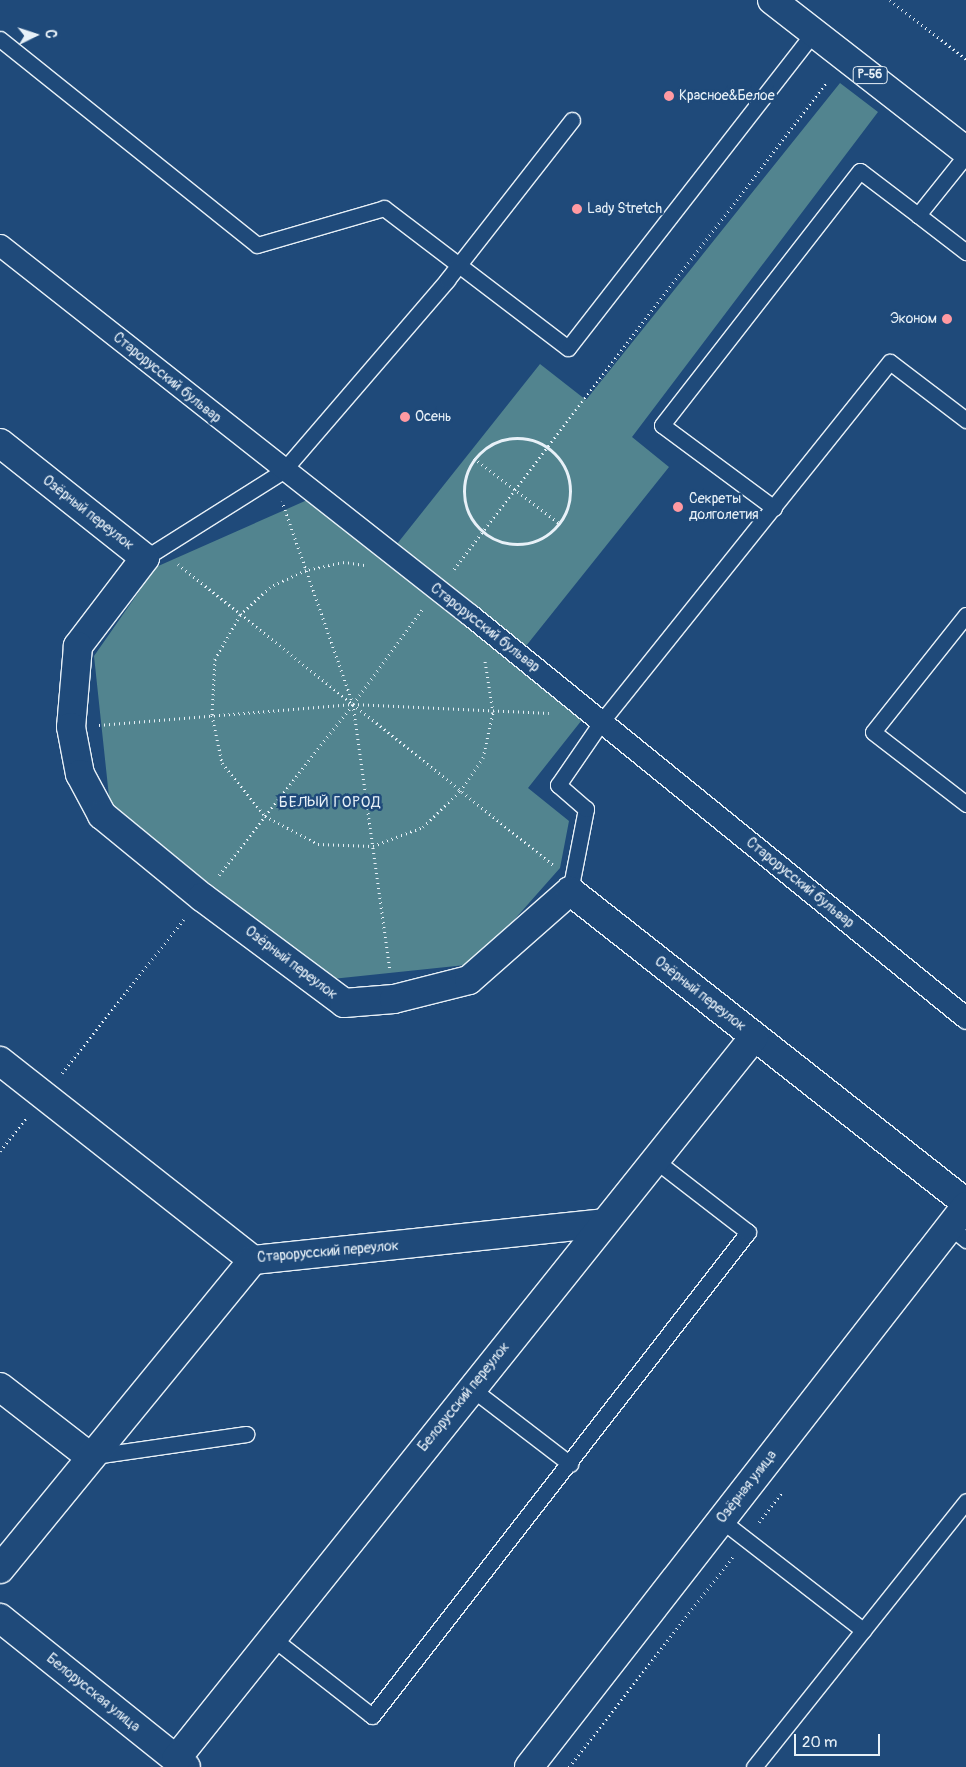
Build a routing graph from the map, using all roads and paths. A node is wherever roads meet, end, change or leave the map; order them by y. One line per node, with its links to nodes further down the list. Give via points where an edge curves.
1 (772, 0): 3 (street, Р-56)
2 (890, 0): 5 (path)
3 (814, 32): 8 (street, Р-56); 12 (lane, via 568,348)
4 (0, 39): 12 (lane, via 257,246 384,208)
5 (966, 59)
6 (826, 83): 15 (path)
7 (572, 120): 12 (lane)
8 (966, 153): 9 (lane)
9 (918, 215): 11 (lane); 19 (lane, via 860,171 662,425)
10 (0, 245): 17 (street, Старорусский бульвар)
11 (966, 252)
12 (459, 264): 17 (lane)
13 (966, 420): 19 (lane, via 890,362)
14 (0, 443): 22 (street, Озёрный переулок)
15 (550, 448): 16 (path, via 528,438 505,438); 18 (path); 20 (path, via 566,470 570,488)
16 (474, 458): 18 (path); 21 (path, via 463,485 464,503)
17 (279, 474): 22 (lane); 24 (path); 25 (street, Старорусский бульвар)
18 (516, 490): 20 (path); 21 (path)
19 (774, 508): 32 (lane)
20 (559, 524): 21 (path, via 543,537 522,544 505,543)
21 (483, 533): 25 (path)
22 (153, 554): 26 (path); 33 (street, Озёрный переулок, via 78,646)
23 (371, 566): 24 (path, via 344,562)
24 (306, 570): 26 (path, via 270,587); 29 (path)
25 (437, 590): 29 (path); 32 (street, Старорусский бульвар)
26 (240, 615): 29 (path); 31 (path, via 214,659)
27 (966, 616): 35 (lane, via 873,732)
28 (484, 658): 30 (path)
29 (353, 704): 30 (path); 31 (path); 34 (path); 36 (path); 37 (path)
30 (493, 712): 32 (path); 34 (path, via 483,758)
31 (212, 716): 33 (path); 36 (path, via 222,763)
32 (597, 718): 38 (lane, via 558,785 586,809); 41 (street, Старорусский бульвар)
33 (71, 727): 39 (street, Озёрный переулок, via 80,774 102,816)
34 (460, 791): 37 (path, via 423,827); 38 (path)
35 (966, 804)
36 (264, 816): 37 (path, via 318,844); 39 (path)
37 (373, 846): 40 (path)
38 (571, 885): 40 (street, Озёрный переулок, via 469,980); 42 (street, Озёрный переулок)
39 (202, 896): 40 (street, Озёрный переулок, via 344,1003); 44 (path)
40 (394, 999)
41 (966, 1018)
42 (754, 1037): 46 (street, Белорусский переулок); 47 (street, Озёрный переулок)
43 (0, 1061): 44 (street, Старорусский переулок)
44 (44, 1095): 45 (path); 50 (street, Старорусский переулок)
45 (0, 1151)
46 (655, 1160): 48 (street, Белорусский переулок); 55 (lane, via 748,1232)
47 (966, 1203)
48 (604, 1224): 50 (street, Старорусский переулок); 52 (street, Белорусский переулок)
49 (961, 1225): 57 (street, Озёрная улица)
50 (253, 1260): 54 (street)
51 (0, 1387): 54 (street)
52 (471, 1388): 55 (lane); 61 (street, Белорусский переулок)
53 (246, 1434): 54 (lane)
54 (89, 1456): 58 (street)
55 (570, 1464): 61 (lane, via 372,1716)
56 (966, 1501): 60 (lane)
57 (722, 1520): 60 (lane); 63 (street, Озёрная улица)
58 (0, 1569)
59 (0, 1618): 62 (street, Белорусская улица)
60 (863, 1630): 64 (lane)
61 (271, 1638): 62 (street, Белорусский переулок)
62 (177, 1764)
63 (529, 1767)
64 (754, 1767)

